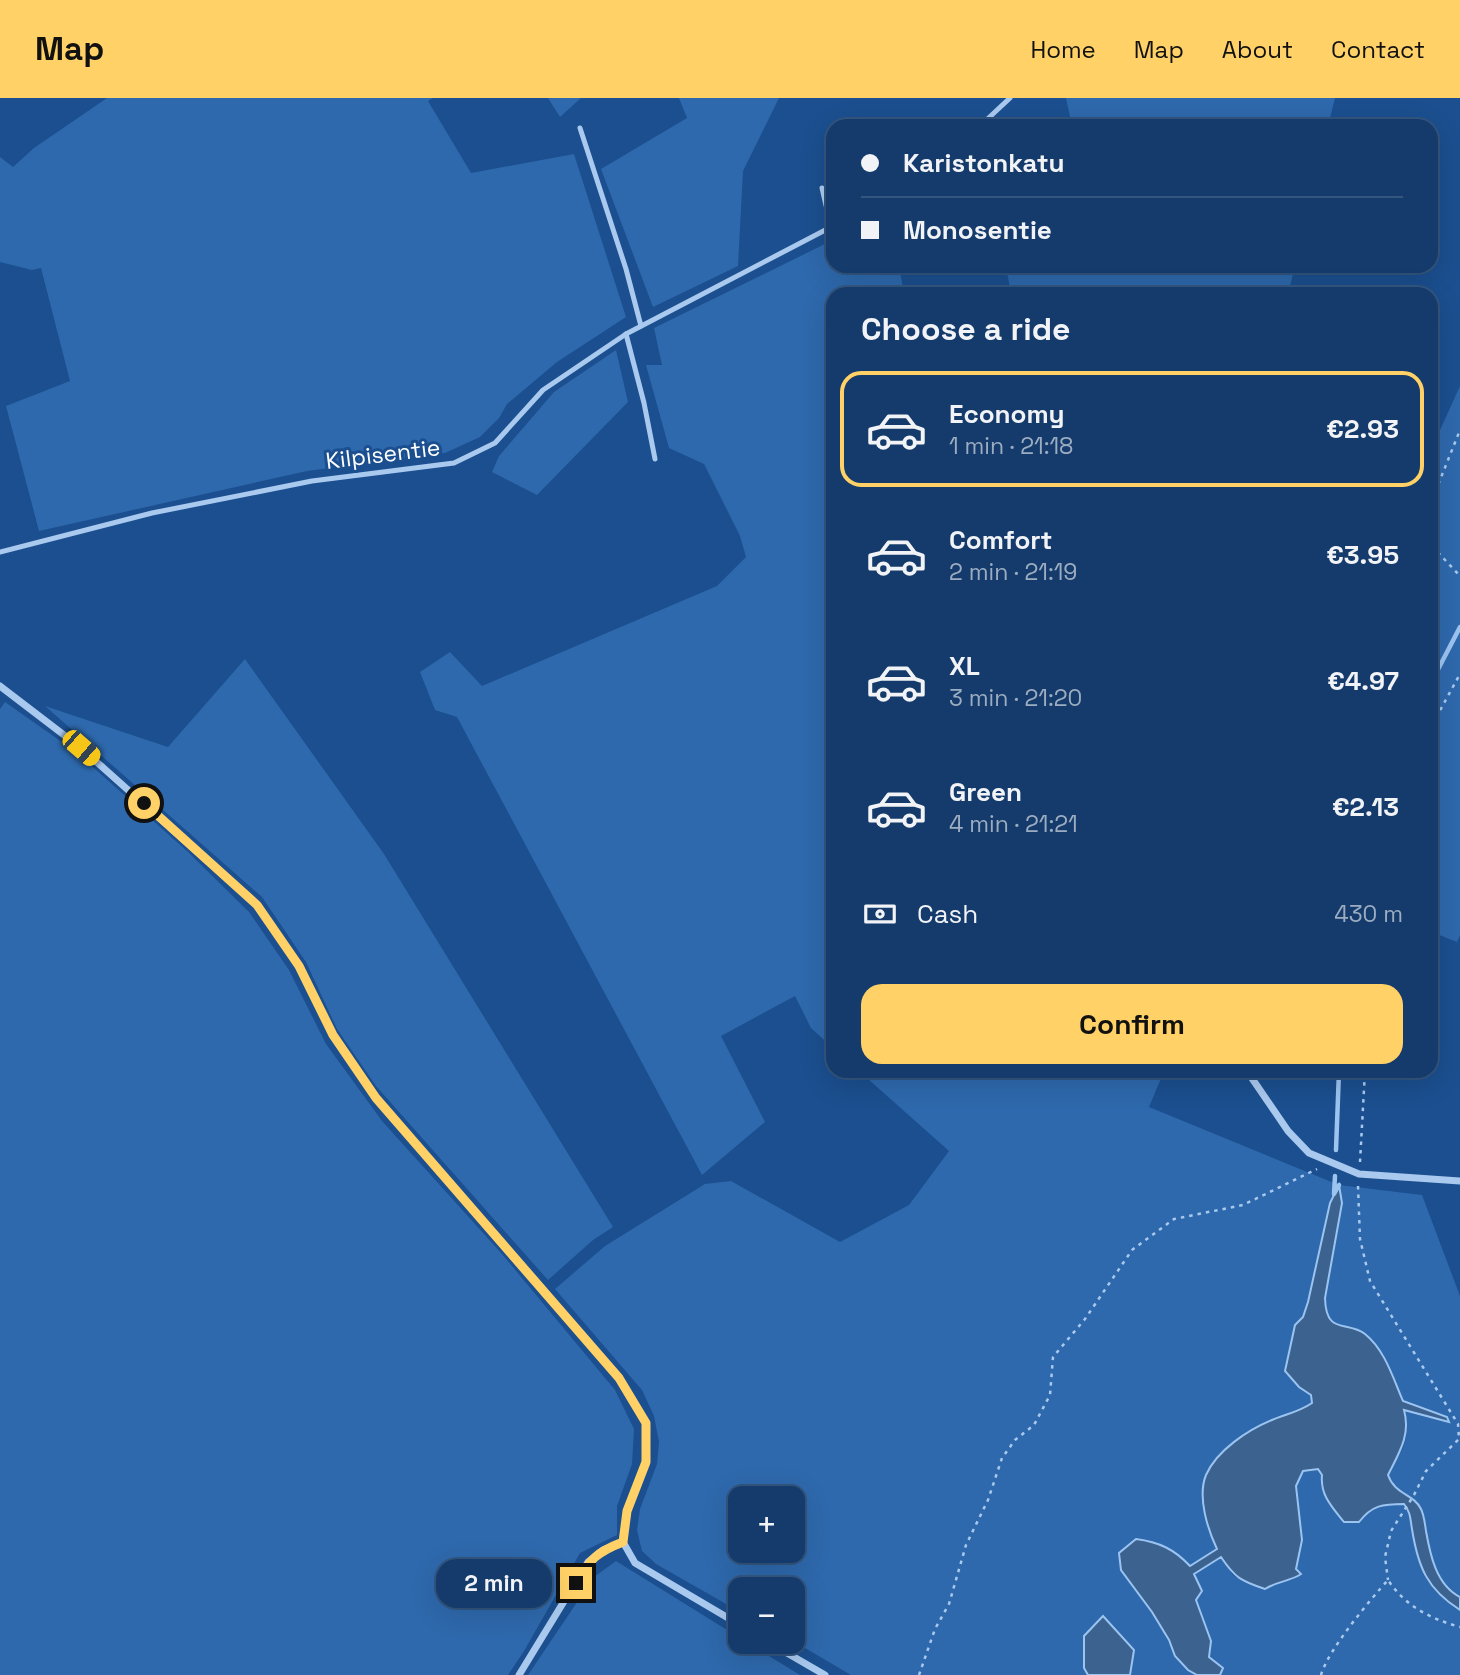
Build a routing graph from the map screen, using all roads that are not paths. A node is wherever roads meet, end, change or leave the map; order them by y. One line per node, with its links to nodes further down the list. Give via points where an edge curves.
1 (1010, 98): 2 (lane)
2 (987, 119)
3 (579, 128): 7 (lane)
4 (822, 188): 5 (lane)
5 (826, 204)
6 (826, 230): 7 (lane, Kilpisentie)
7 (641, 326): 8 (lane, Kilpisentie)
8 (626, 334): 9 (lane); 10 (lane, Kilpisentie, via 543,390 495,443 454,463 312,481 152,513)
9 (655, 459)
10 (0, 552)
11 (0, 686): 14 (street, via 81,748 257,905 299,966 333,1035 376,1098 619,1378 646,1423 646,1462 627,1511)
12 (1252, 1078): 13 (street, via 1309,1153 1359,1174)
13 (1460, 1181)
14 (623, 1542): 15 (street, via 635,1563); 17 (street, via 588,1562)
15 (728, 1618)
16 (789, 1654): 18 (street)
17 (519, 1675)
18 (825, 1675)

